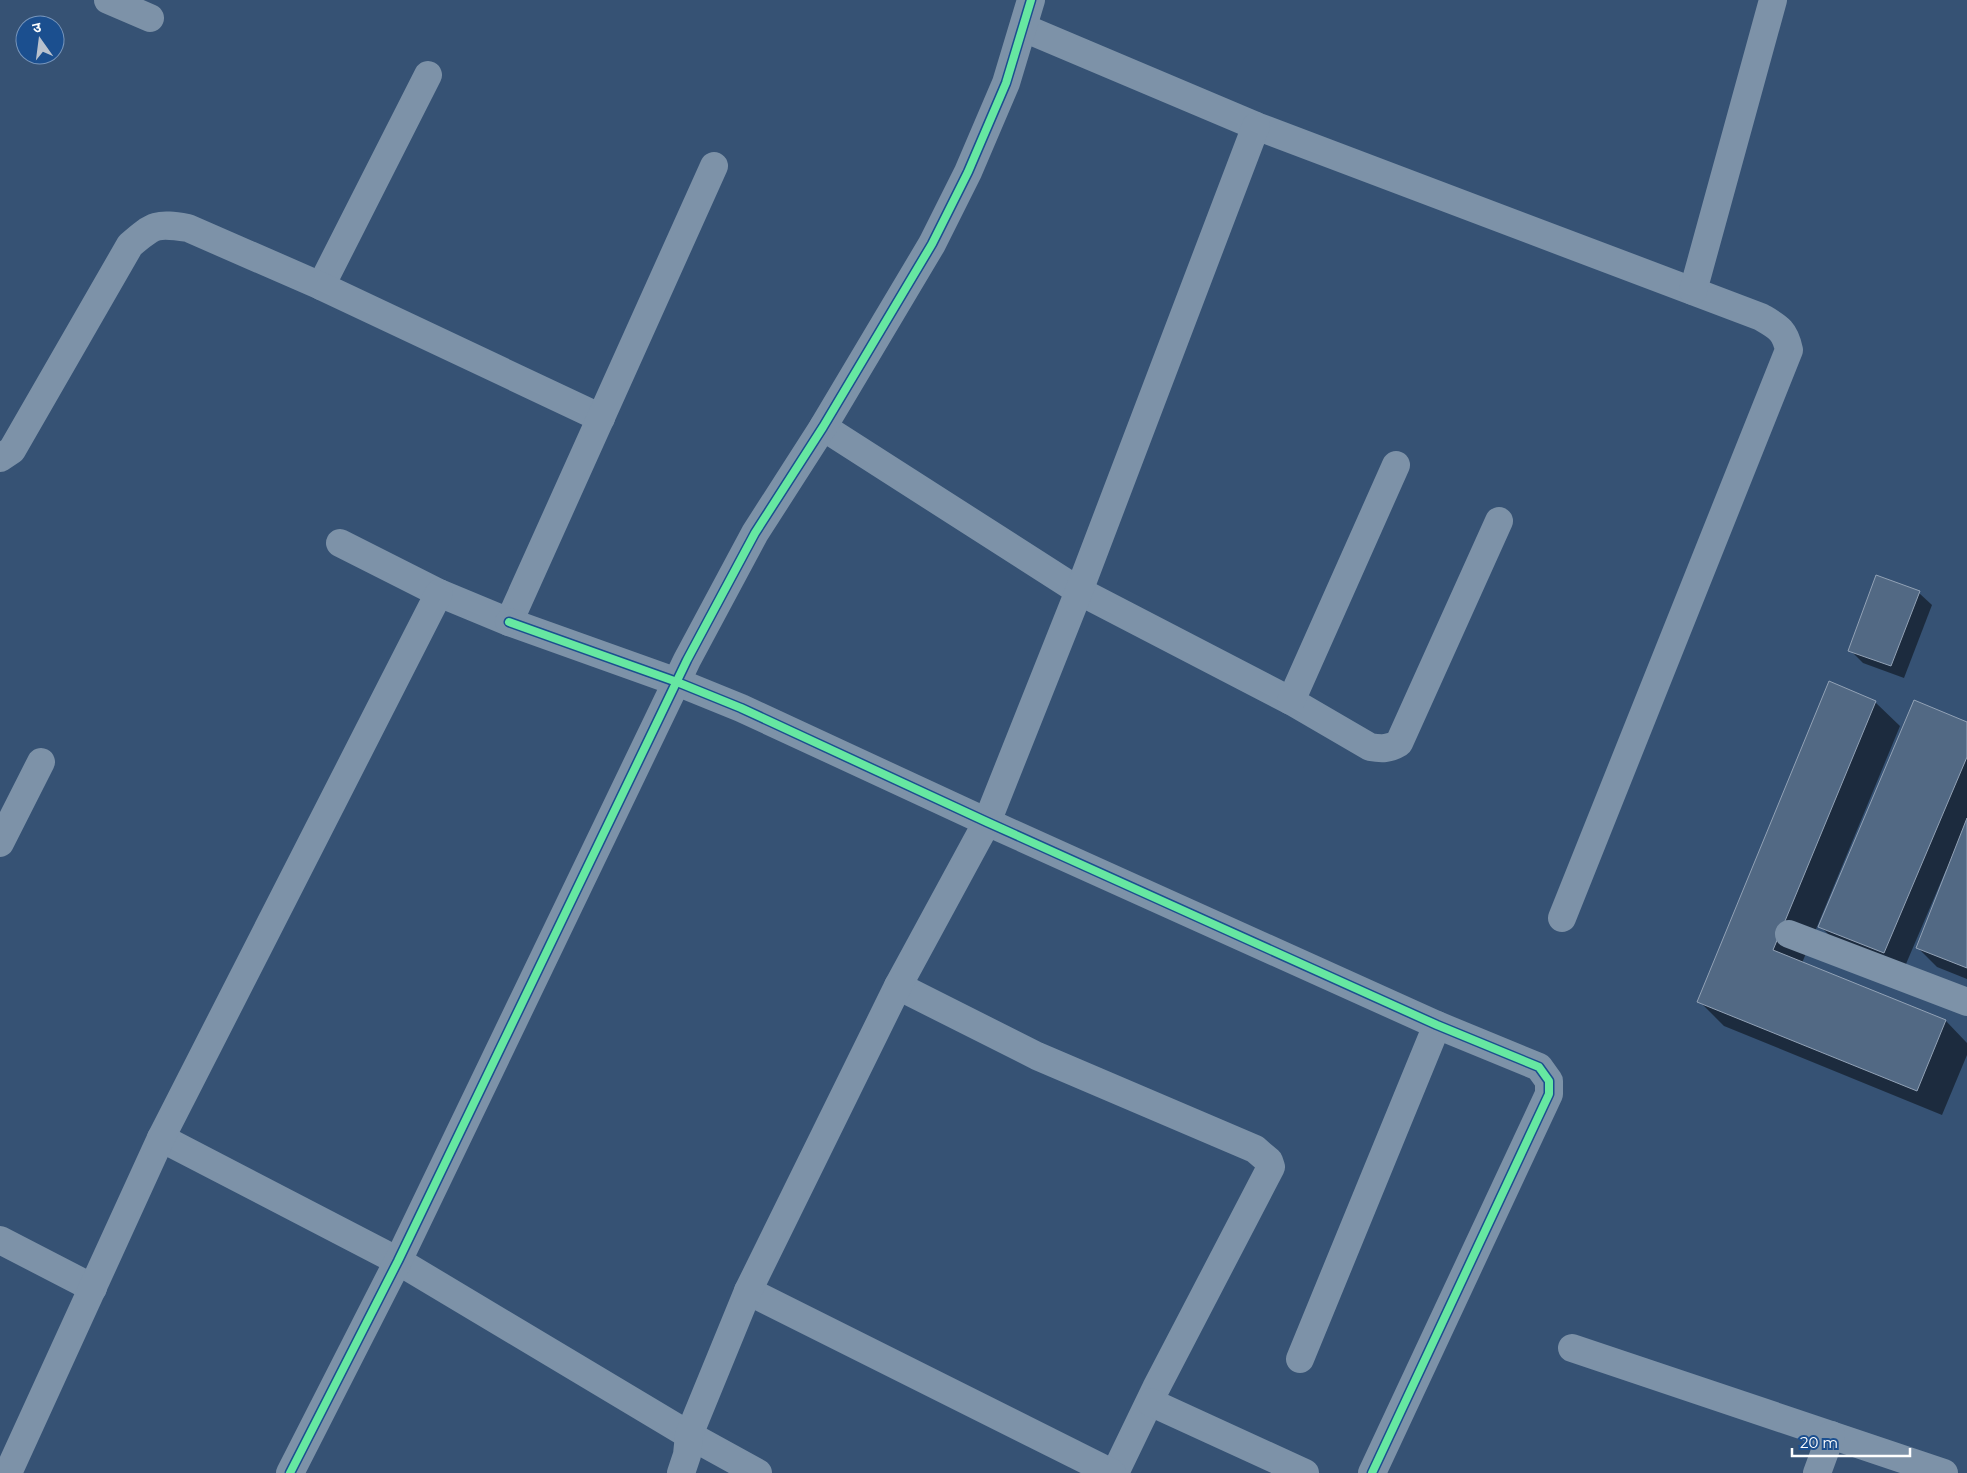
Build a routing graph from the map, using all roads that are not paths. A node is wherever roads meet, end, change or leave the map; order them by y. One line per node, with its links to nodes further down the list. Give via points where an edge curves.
1 (108, 0): 4 (street)
2 (1031, 0): 5 (street)
3 (1772, 0): 10 (street)
4 (150, 18)
5 (1024, 28): 7 (street); 12 (street, via 1006,84 932,244)
6 (428, 75): 9 (street)
7 (1256, 126): 10 (street); 17 (street)
8 (714, 166): 11 (street)
9 (321, 286): 11 (street); 13 (street, via 188,228 168,225 149,228 130,245 12,450)
10 (1693, 291): 26 (street, via 1776,325 1786,337 1789,350)
11 (601, 418): 19 (street)
12 (823, 427): 17 (street); 20 (street, via 755,533)
13 (0, 458)
14 (1396, 465): 21 (street)
15 (1499, 521): 21 (street, via 1399,743 1391,748 1370,746)
16 (340, 543): 18 (street)
17 (1079, 591): 21 (street); 24 (street)
18 (439, 592): 19 (street); 31 (street)
19 (509, 622): 20 (street)
20 (677, 682): 24 (street, via 750,712); 33 (street)
21 (1292, 701)
22 (41, 762): 23 (street)
23 (11, 795): 25 (street)
24 (986, 822): 28 (street); 30 (street)
25 (0, 843)
26 (1562, 918)
27 (1789, 934): 29 (street)
28 (898, 986): 35 (street); 38 (street, via 1037,1056 1255,1149 1269,1160 1271,1168)
29 (1967, 1002)
30 (1437, 1025): 37 (street); 47 (street, via 1539,1067 1549,1081 1548,1094)
31 (161, 1138): 33 (street); 34 (street)
32 (0, 1240): 34 (street)
33 (398, 1261): 39 (street); 42 (street)
34 (93, 1288): 41 (street)
35 (748, 1290): 39 (street); 45 (street)
36 (1572, 1348): 40 (street)
37 (1300, 1359)
38 (1150, 1402): 45 (street); 46 (street)
39 (689, 1435): 43 (street); 44 (street)
40 (1830, 1435): 48 (street); 49 (street)
41 (8, 1473)
42 (290, 1473)
43 (681, 1473)
44 (758, 1473)
45 (1114, 1473)
46 (1305, 1473)
47 (1372, 1473)
48 (1817, 1473)
49 (1944, 1473)

